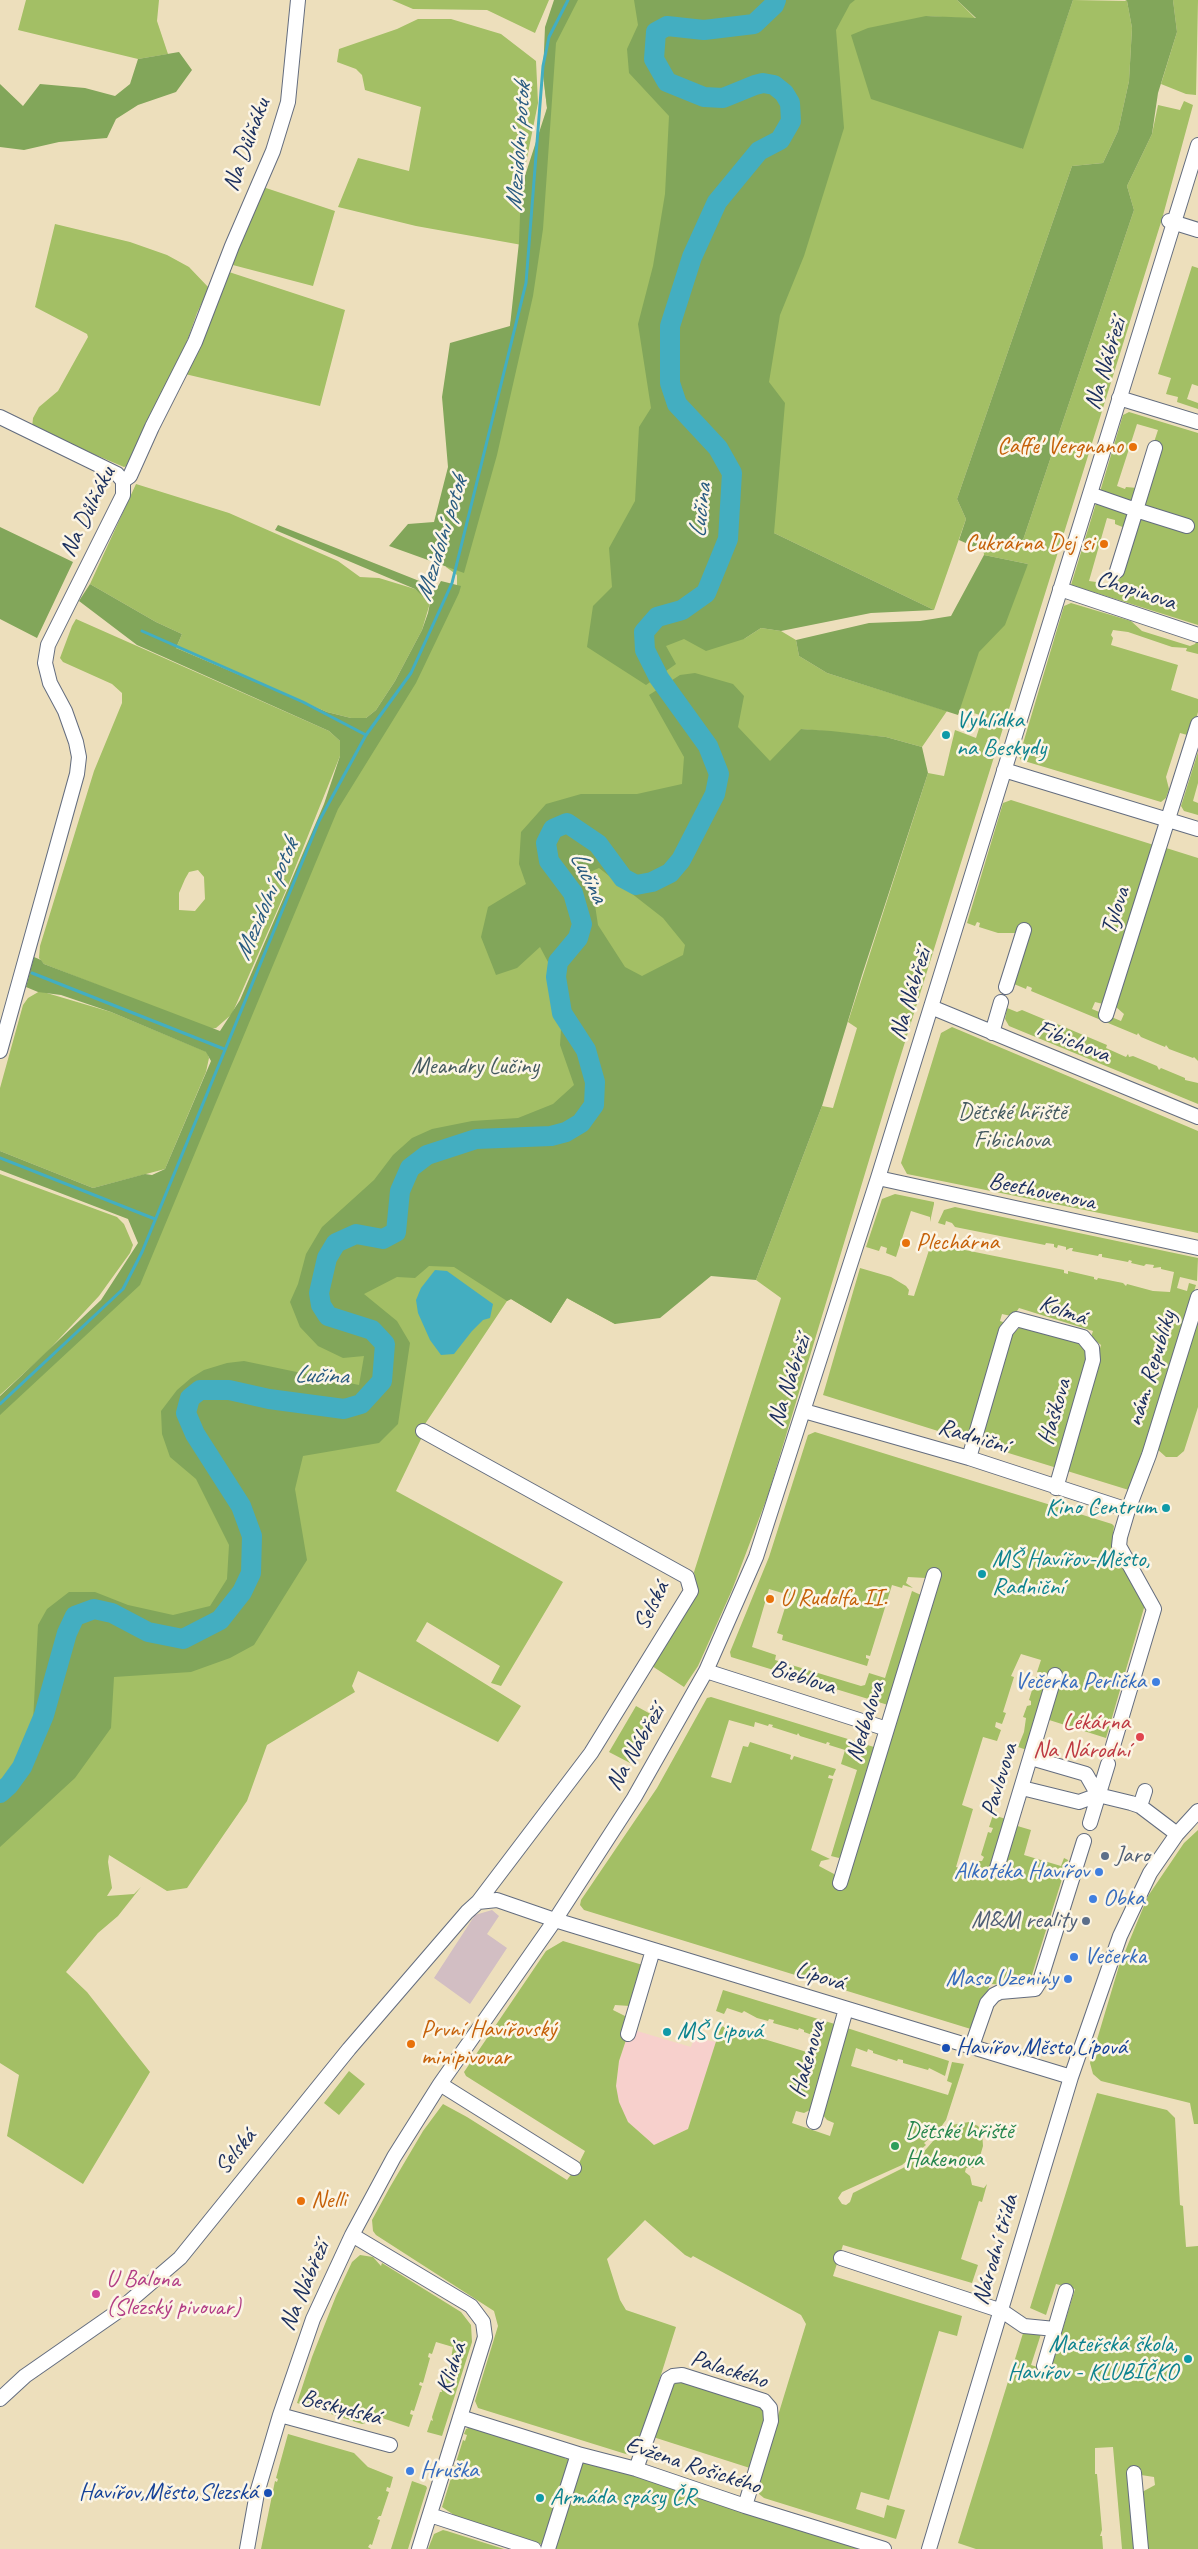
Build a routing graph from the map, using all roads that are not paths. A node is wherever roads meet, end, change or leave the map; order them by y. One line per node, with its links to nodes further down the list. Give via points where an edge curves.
1 (298, 0): 9 (street, Na Důlňáku, via 288,102 273,150 196,342 130,476)
2 (1198, 144): 3 (street, Na Nábřeží)
3 (1171, 222): 4 (street); 5 (street, Na Nábřeží)
4 (1198, 230)
5 (1120, 398): 7 (street); 10 (street, Na Nábřeží)
6 (0, 417): 9 (street, via 117,474)
7 (1198, 422)
8 (1155, 448): 11 (street)
9 (123, 481): 26 (street, Na Důlňáku, via 123,495 48,645 47,670 76,742 79,757 77,774)
10 (1090, 494): 11 (street); 14 (street, Na Nábřeží)
11 (1136, 510): 12 (street); 13 (street)
12 (1187, 526)
13 (1117, 571)
14 (1060, 590): 15 (street, Chopinova); 17 (street, Na Nábřeží)
15 (1198, 634)
16 (1198, 724): 18 (street, Tylova)
17 (1004, 770): 18 (street); 23 (street, Na Nábřeží)
18 (1169, 820): 19 (street); 24 (street, Tylova)
19 (1198, 829)
20 (1024, 930): 21 (street)
21 (1006, 986)
22 (1002, 1002): 25 (street)
23 (931, 1007): 25 (street, Fibichova); 28 (street, Na Nábřeží)
24 (1106, 1015)
25 (992, 1033): 27 (street, Fibichova)
26 (0, 1051)
27 (1198, 1117)
28 (878, 1178): 29 (street, Beethovenova); 32 (street, Na Nábřeží)
29 (1198, 1248)
30 (1198, 1297): 36 (street, nám. Republiky, via 1149,1455)
31 (1092, 1348): 34 (street, Kolmá, via 1083,1338 1016,1319 1006,1331); 35 (street, Haškova, via 1093,1360)
32 (804, 1411): 34 (street, Radniční); 38 (street, Na Nábřeží, via 756,1557)
33 (423, 1431): 54 (street, Selská, via 687,1576 691,1592 591,1753)
34 (969, 1458): 35 (street, Radniční)
35 (1056, 1488): 36 (street, Radniční)
36 (1128, 1510): 41 (street, nám. Republiky, via 1119,1546 1154,1608)
37 (934, 1576): 40 (street, Nedbalova)
38 (706, 1671): 40 (street, Bieblova); 55 (street, Na Nábřeží, via 634,1798)
39 (1055, 1675): 42 (street, Pavlovova)
40 (887, 1728): 53 (street, Nedbalova)
41 (1113, 1746)
42 (1031, 1758): 44 (street, Pavlovova); 46 (street, via 1086,1774)
43 (1108, 1764): 46 (street)
44 (1022, 1788): 46 (street, via 1079,1802); 52 (street, Pavlovova)
45 (1145, 1791): 47 (street)
46 (1098, 1795): 47 (street); 49 (street)
47 (1140, 1806): 50 (street)
48 (1198, 1810): 50 (street, Národní třída)
49 (1090, 1824)
50 (1177, 1834): 60 (street, Národní třída, via 1150,1873 1128,1918)
51 (1084, 1842): 59 (street, via 1040,1981 1035,1990 994,1995 987,2003)
52 (998, 1868)
53 (840, 1882)
54 (478, 1902): 55 (street, via 498,1900); 70 (street, Selská, via 349,2049 180,2258 117,2312 25,2376)
55 (555, 1920): 56 (street, Lípová); 61 (street, Na Nábřeží)
56 (653, 1950): 57 (street, Lípová); 58 (street)
57 (846, 2009): 59 (street, Lípová); 62 (street, Hakenova)
58 (628, 2034)
59 (972, 2046): 60 (street, Lípová)
60 (1072, 2077): 67 (street, Národní třída)
61 (440, 2084): 63 (street); 64 (street, Na Nábřeží, via 394,2157)
62 (814, 2122)
63 (574, 2168)
64 (352, 2235): 71 (street, Na Nábřeží, via 314,2319); 72 (street, Klidná, via 471,2306 482,2322 485,2337)
65 (841, 2258): 67 (street)
66 (1066, 2291): 68 (street)
67 (1002, 2311): 68 (street, via 1024,2326); 85 (street, Národní třída)
68 (1055, 2329): 69 (street)
69 (1044, 2366)
70 (0, 2400)
71 (280, 2415): 73 (street, Beskydská); 80 (street, Na Nábřeží, via 257,2493)
72 (460, 2417): 74 (street, Evžena Rošického); 78 (street, Klidná)
73 (390, 2445)
74 (578, 2454): 75 (street, Evžena Rošického); 83 (street)
75 (636, 2470): 77 (street, Evžena Rošického); 77 (street, Palackého, via 666,2384 673,2376 682,2375 764,2401 770,2408 771,2421)
76 (1134, 2474): 86 (street)
77 (745, 2506): 79 (street, Evžena Rošického)
78 (430, 2515): 81 (street, Klidná); 82 (street)
79 (860, 2545): 84 (street, Evžena Rošického)
80 (247, 2549)
81 (419, 2549)
82 (534, 2549)
83 (548, 2549)
84 (883, 2549)
85 (929, 2549)
86 (1141, 2549)

